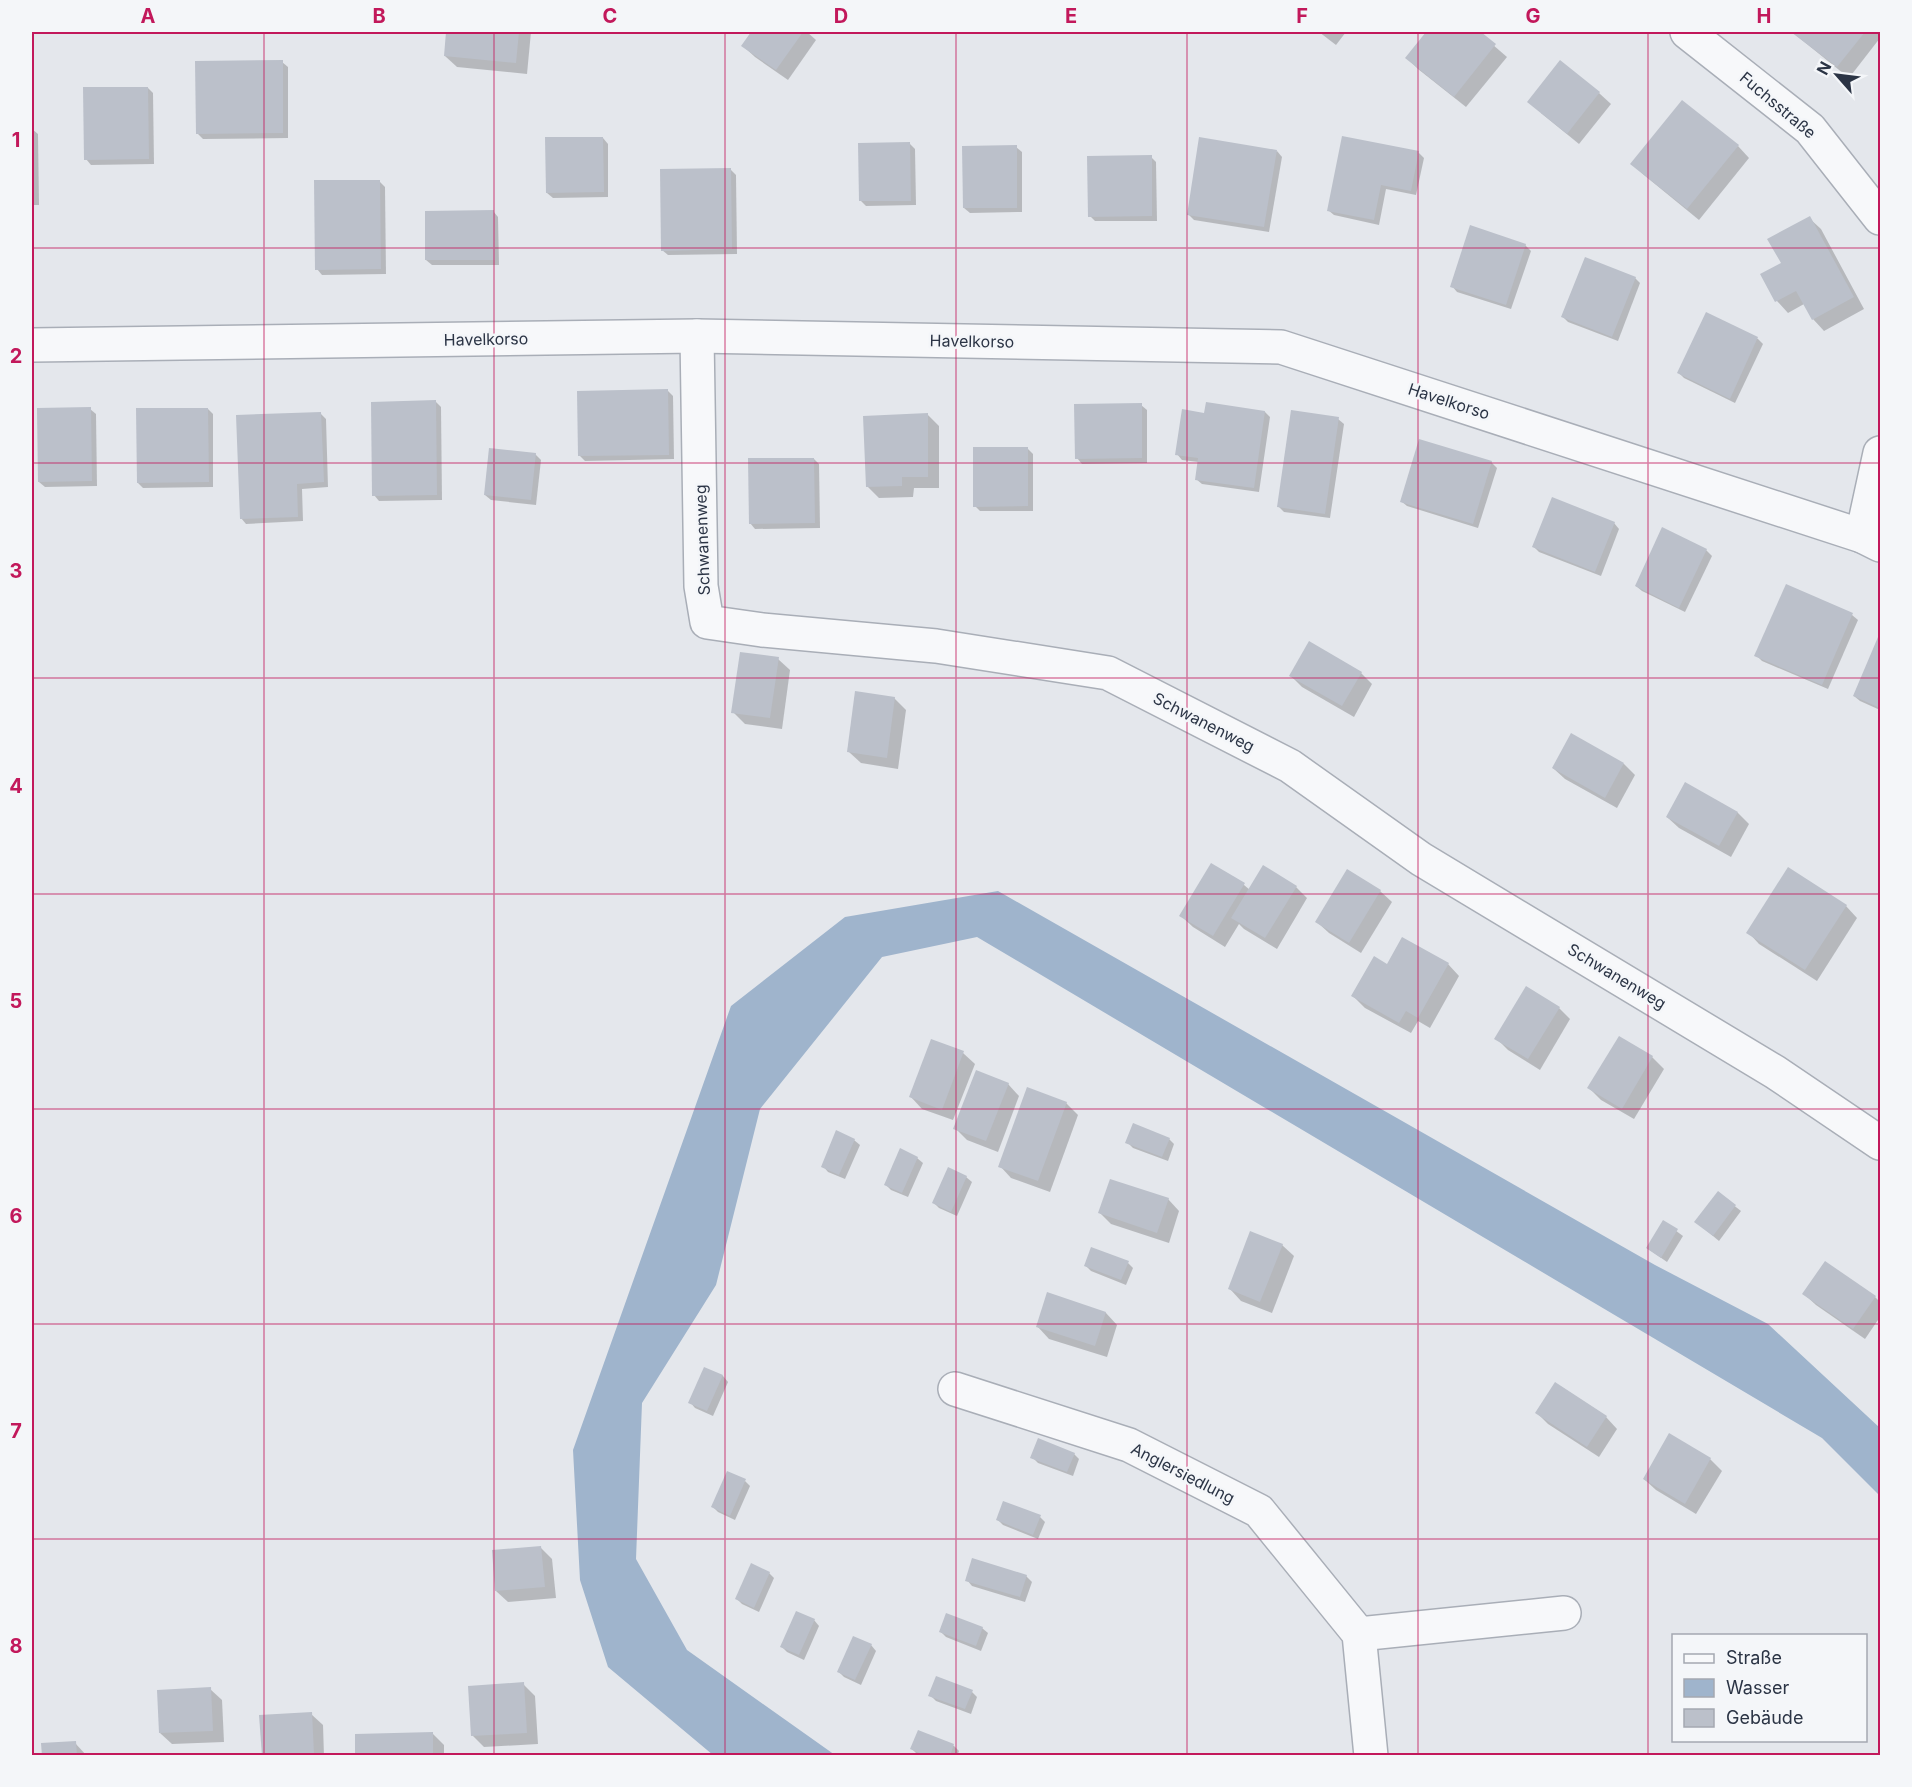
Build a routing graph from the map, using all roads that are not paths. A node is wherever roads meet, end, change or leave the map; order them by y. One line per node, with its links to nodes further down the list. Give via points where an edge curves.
1 (1687, 32): 2 (street, Fuchsstraße, via 1810,129)
2 (1881, 218)
3 (697, 336): 4 (street, Havelkorso); 6 (street, Havelkorso, via 1281,347); 7 (street, Schwanenweg, via 701,586 707,622 936,646 1108,673 1290,766 1421,859 1775,1072)
4 (32, 345)
5 (1881, 453): 6 (street)
6 (1871, 540)
7 (1881, 1143)
8 (955, 1389): 10 (street, Anglersiedlung, via 1129,1445 1259,1511)
9 (1564, 1613): 10 (street)
10 (1359, 1634): 11 (street)
11 (1371, 1755)

